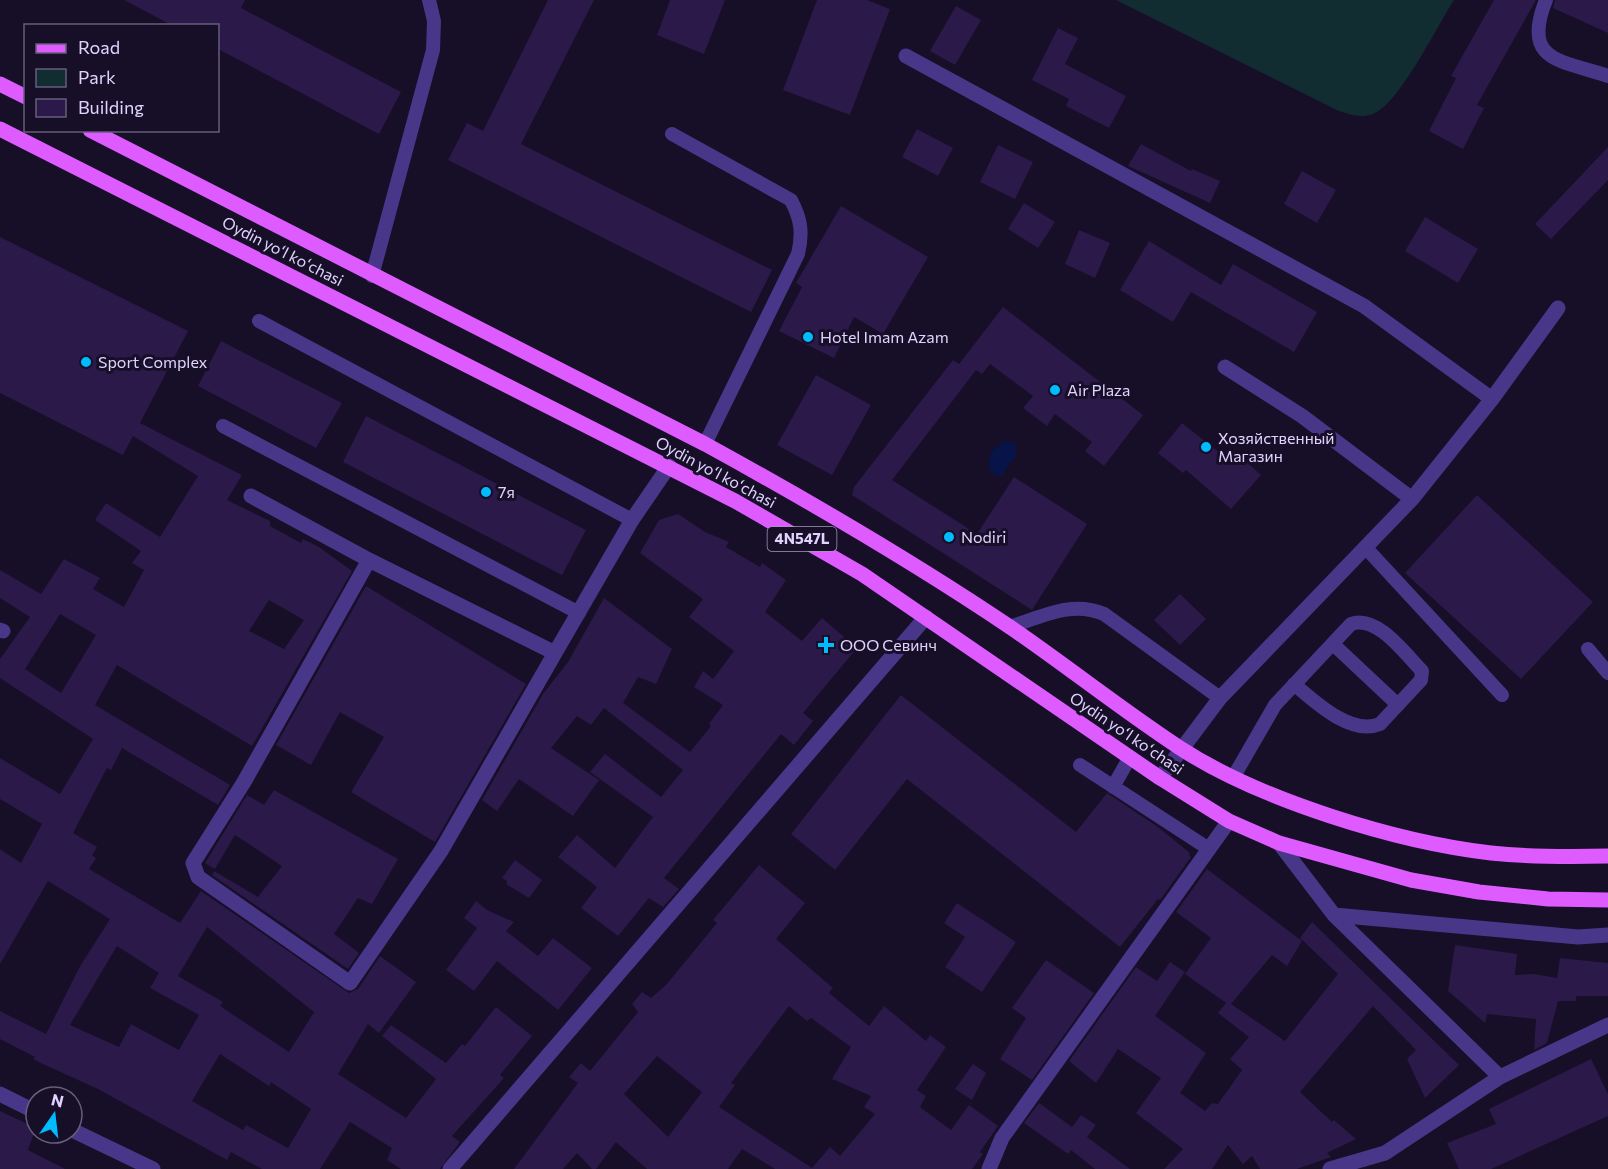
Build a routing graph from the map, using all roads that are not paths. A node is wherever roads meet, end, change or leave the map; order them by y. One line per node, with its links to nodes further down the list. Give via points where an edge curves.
1 (429, 0): 10 (lane, via 434,21 433,50)
2 (1546, 0): 4 (lane, via 1536,25 1544,50 1555,60)
3 (906, 56): 14 (street, via 1364,306)
4 (1608, 76)
5 (0, 84): 6 (main road)
6 (24, 96)
7 (0, 129): 17 (main road, Oydin yoʻl koʻchasi / 4N547L)
8 (94, 132): 10 (main road, Oydin yoʻl koʻchasi / 4N547L)
9 (672, 134): 16 (lane, via 790,200 800,216 798,254)
10 (372, 276): 16 (main road, Oydin yoʻl koʻchasi / 4N547L)
11 (1557, 308): 14 (street)
12 (259, 321): 20 (lane)
13 (1225, 367): 19 (street, via 1302,416)
14 (1492, 399): 19 (street)
15 (223, 426): 23 (lane)
16 (705, 444): 25 (main road, Oydin yoʻl koʻchasi / 4N547L, via 860,532)
17 (669, 466): 20 (street); 24 (main road, Oydin yoʻl koʻchasi / 4N547L, via 862,574)
18 (251, 496): 22 (street)
19 (1412, 499): 21 (street)
20 (632, 520): 23 (street)
21 (1366, 548): 31 (lane); 32 (street)
22 (369, 560): 28 (street); 28 (street, via 244,782 193,863 198,878 350,983 441,851)
23 (579, 612): 28 (street)
24 (926, 617): 35 (main road, Oydin yoʻl koʻchasi / 4N547L); 53 (street)
25 (1009, 627): 32 (lane, via 1070,608 1088,607 1104,614); 34 (main road, Oydin yoʻl koʻchasi / 4N547L)
26 (1333, 644): 30 (lane); 33 (lane); 33 (lane, via 1357,621 1382,631 1422,671 1421,680)
27 (1588, 649): 29 (lane)
28 (555, 654)
29 (1608, 674)
30 (1294, 684): 33 (lane, via 1356,726 1372,728 1380,724); 37 (lane, via 1275,705)
31 (1502, 695)
32 (1220, 698): 34 (street)
33 (1398, 705)
34 (1182, 749): 37 (main road, Oydin yoʻl koʻchasi / 4N547L); 38 (street)
35 (1130, 758): 38 (main road, Oydin yoʻl koʻchasi / 4N547L); 39 (lane)
36 (1080, 765): 39 (lane)
37 (1234, 776): 43 (main road, Oydin yoʻl koʻchasi / 4N547L, via 1306,807 1423,841 1491,853)
38 (1160, 778): 40 (main road, Oydin yoʻl koʻchasi / 4N547L)
39 (1113, 787): 42 (lane)
40 (1229, 821): 41 (main road, Oydin yoʻl koʻchasi / 4N547L); 42 (street)
41 (1279, 843): 44 (main road, Oydin yoʻl koʻchasi / 4N547L, via 1400,877 1479,892); 45 (street)
42 (1209, 849): 54 (street, via 1002,1138)
43 (1608, 856)
44 (1608, 900)
45 (1334, 915): 46 (street, via 1578,937); 48 (street)
46 (1608, 935)
47 (1608, 1025): 48 (street)
48 (1500, 1077): 55 (street, via 1384,1153)
49 (0, 1095): 50 (street)
50 (24, 1106)
51 (84, 1136): 52 (street)
52 (153, 1169)
53 (450, 1169)
54 (989, 1169)
55 (1330, 1169)

